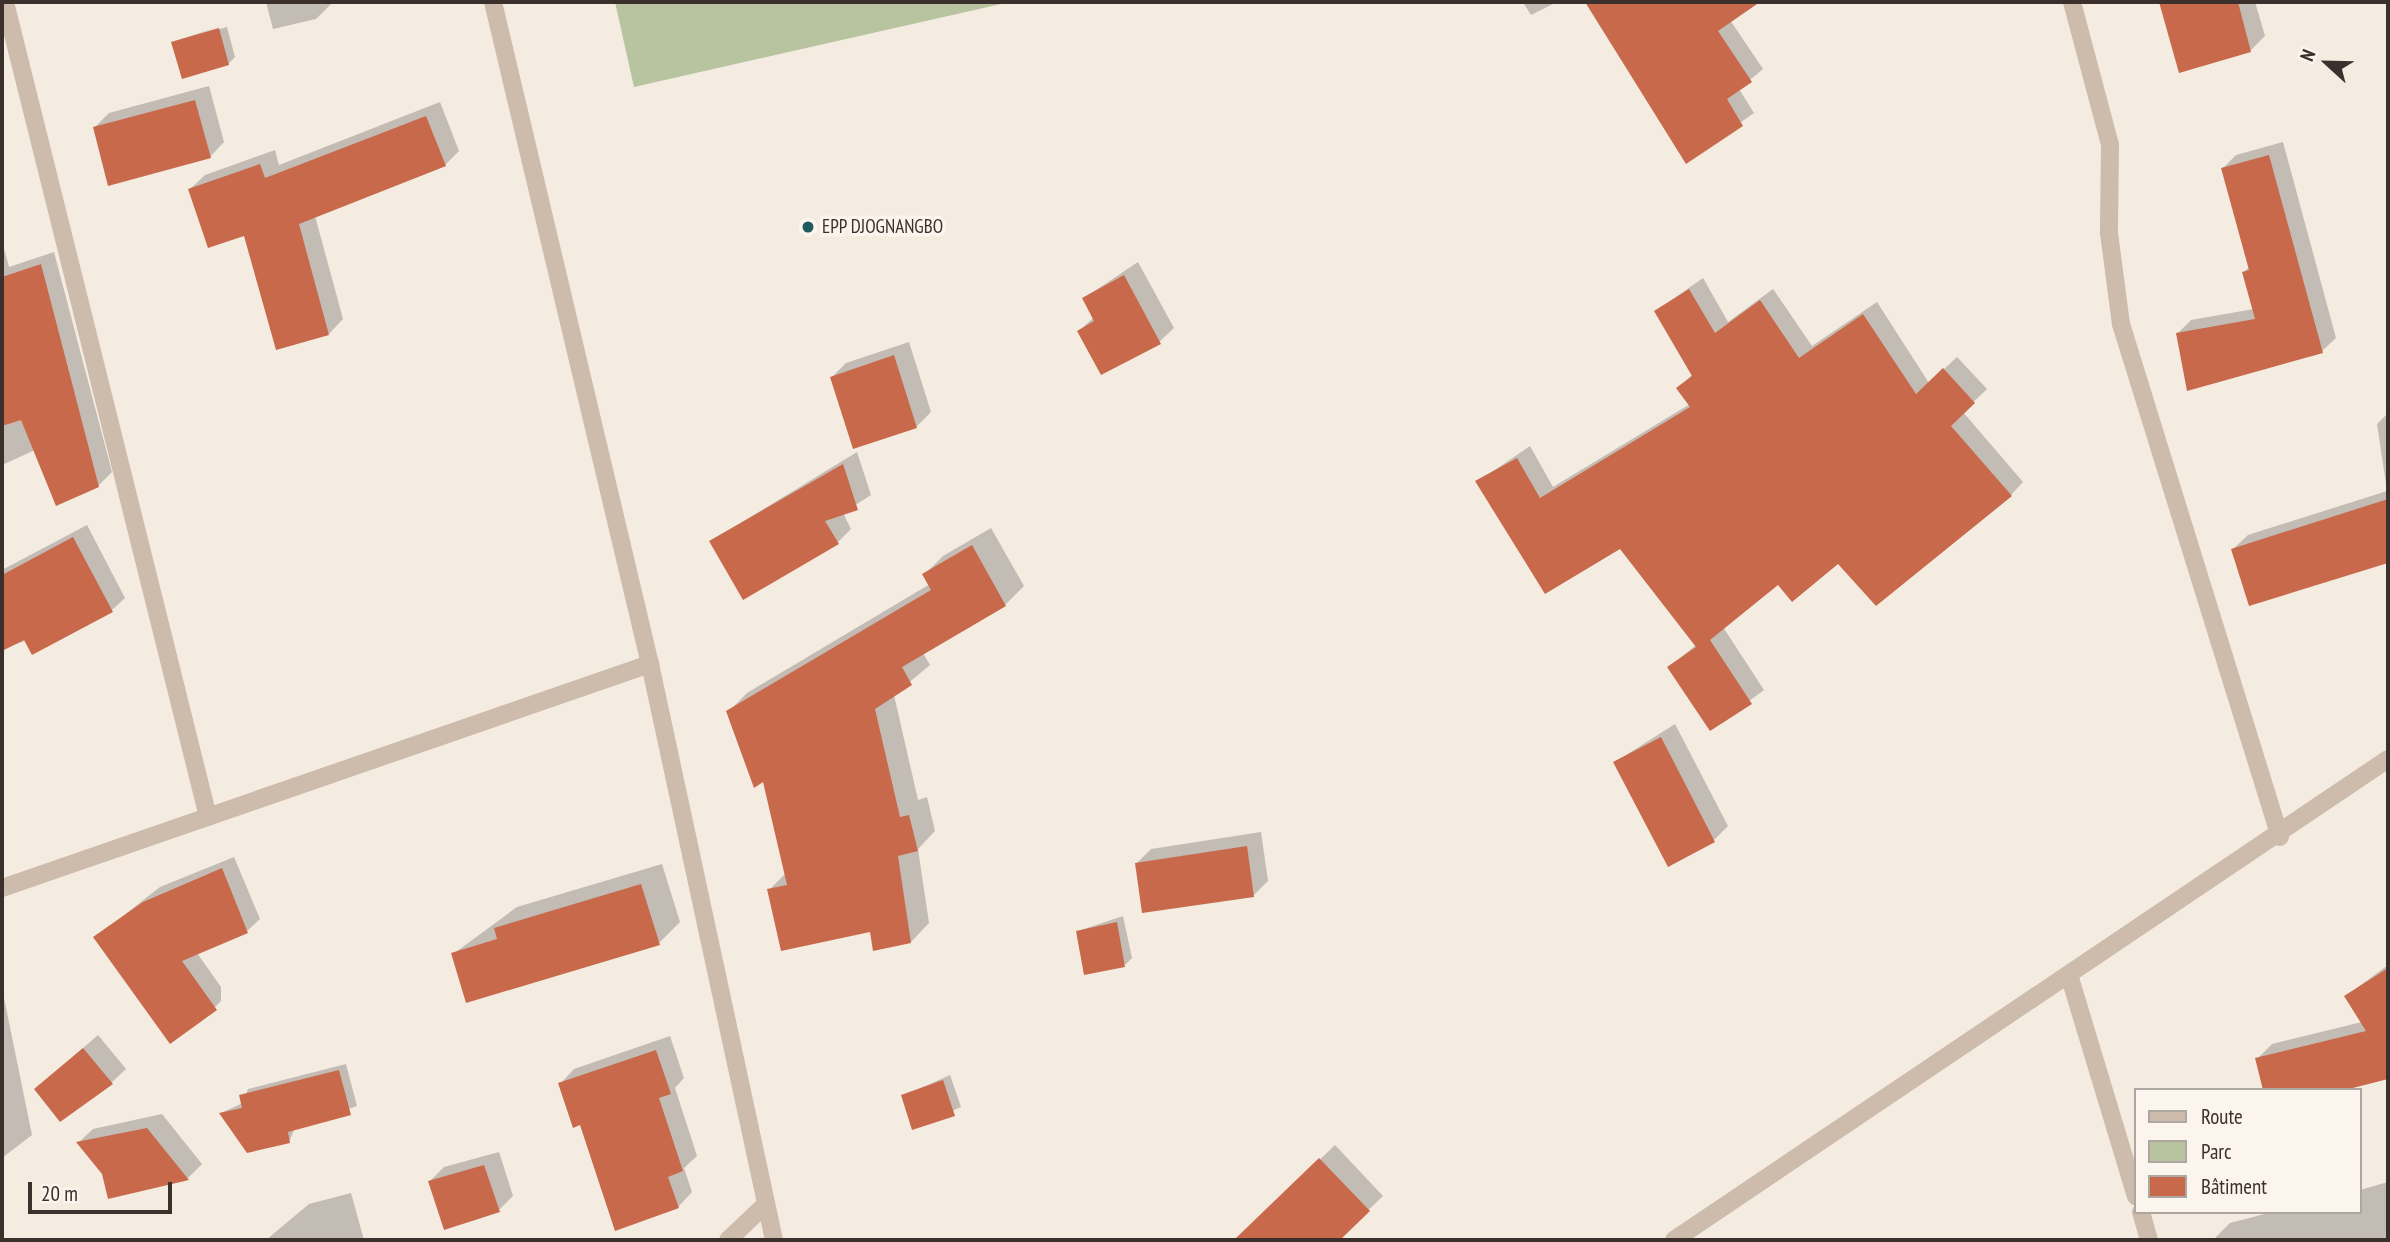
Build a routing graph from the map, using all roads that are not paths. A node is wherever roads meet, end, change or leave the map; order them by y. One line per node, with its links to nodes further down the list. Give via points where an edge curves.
1 (5, 2): 6 (street)
2 (493, 2): 4 (street)
3 (2072, 2): 7 (street, via 2110,145 2109,233 2121,324)
4 (650, 664): 6 (street); 11 (street)
5 (2388, 759): 7 (street)
6 (208, 817): 8 (street)
7 (2280, 837): 9 (street)
8 (2, 888)
9 (2070, 978): 10 (street); 15 (street)
10 (2134, 1189)
11 (765, 1205): 13 (street); 14 (street)
12 (2142, 1214): 16 (street)
13 (729, 1240)
14 (774, 1240)
15 (1674, 1240)
16 (2150, 1240)

